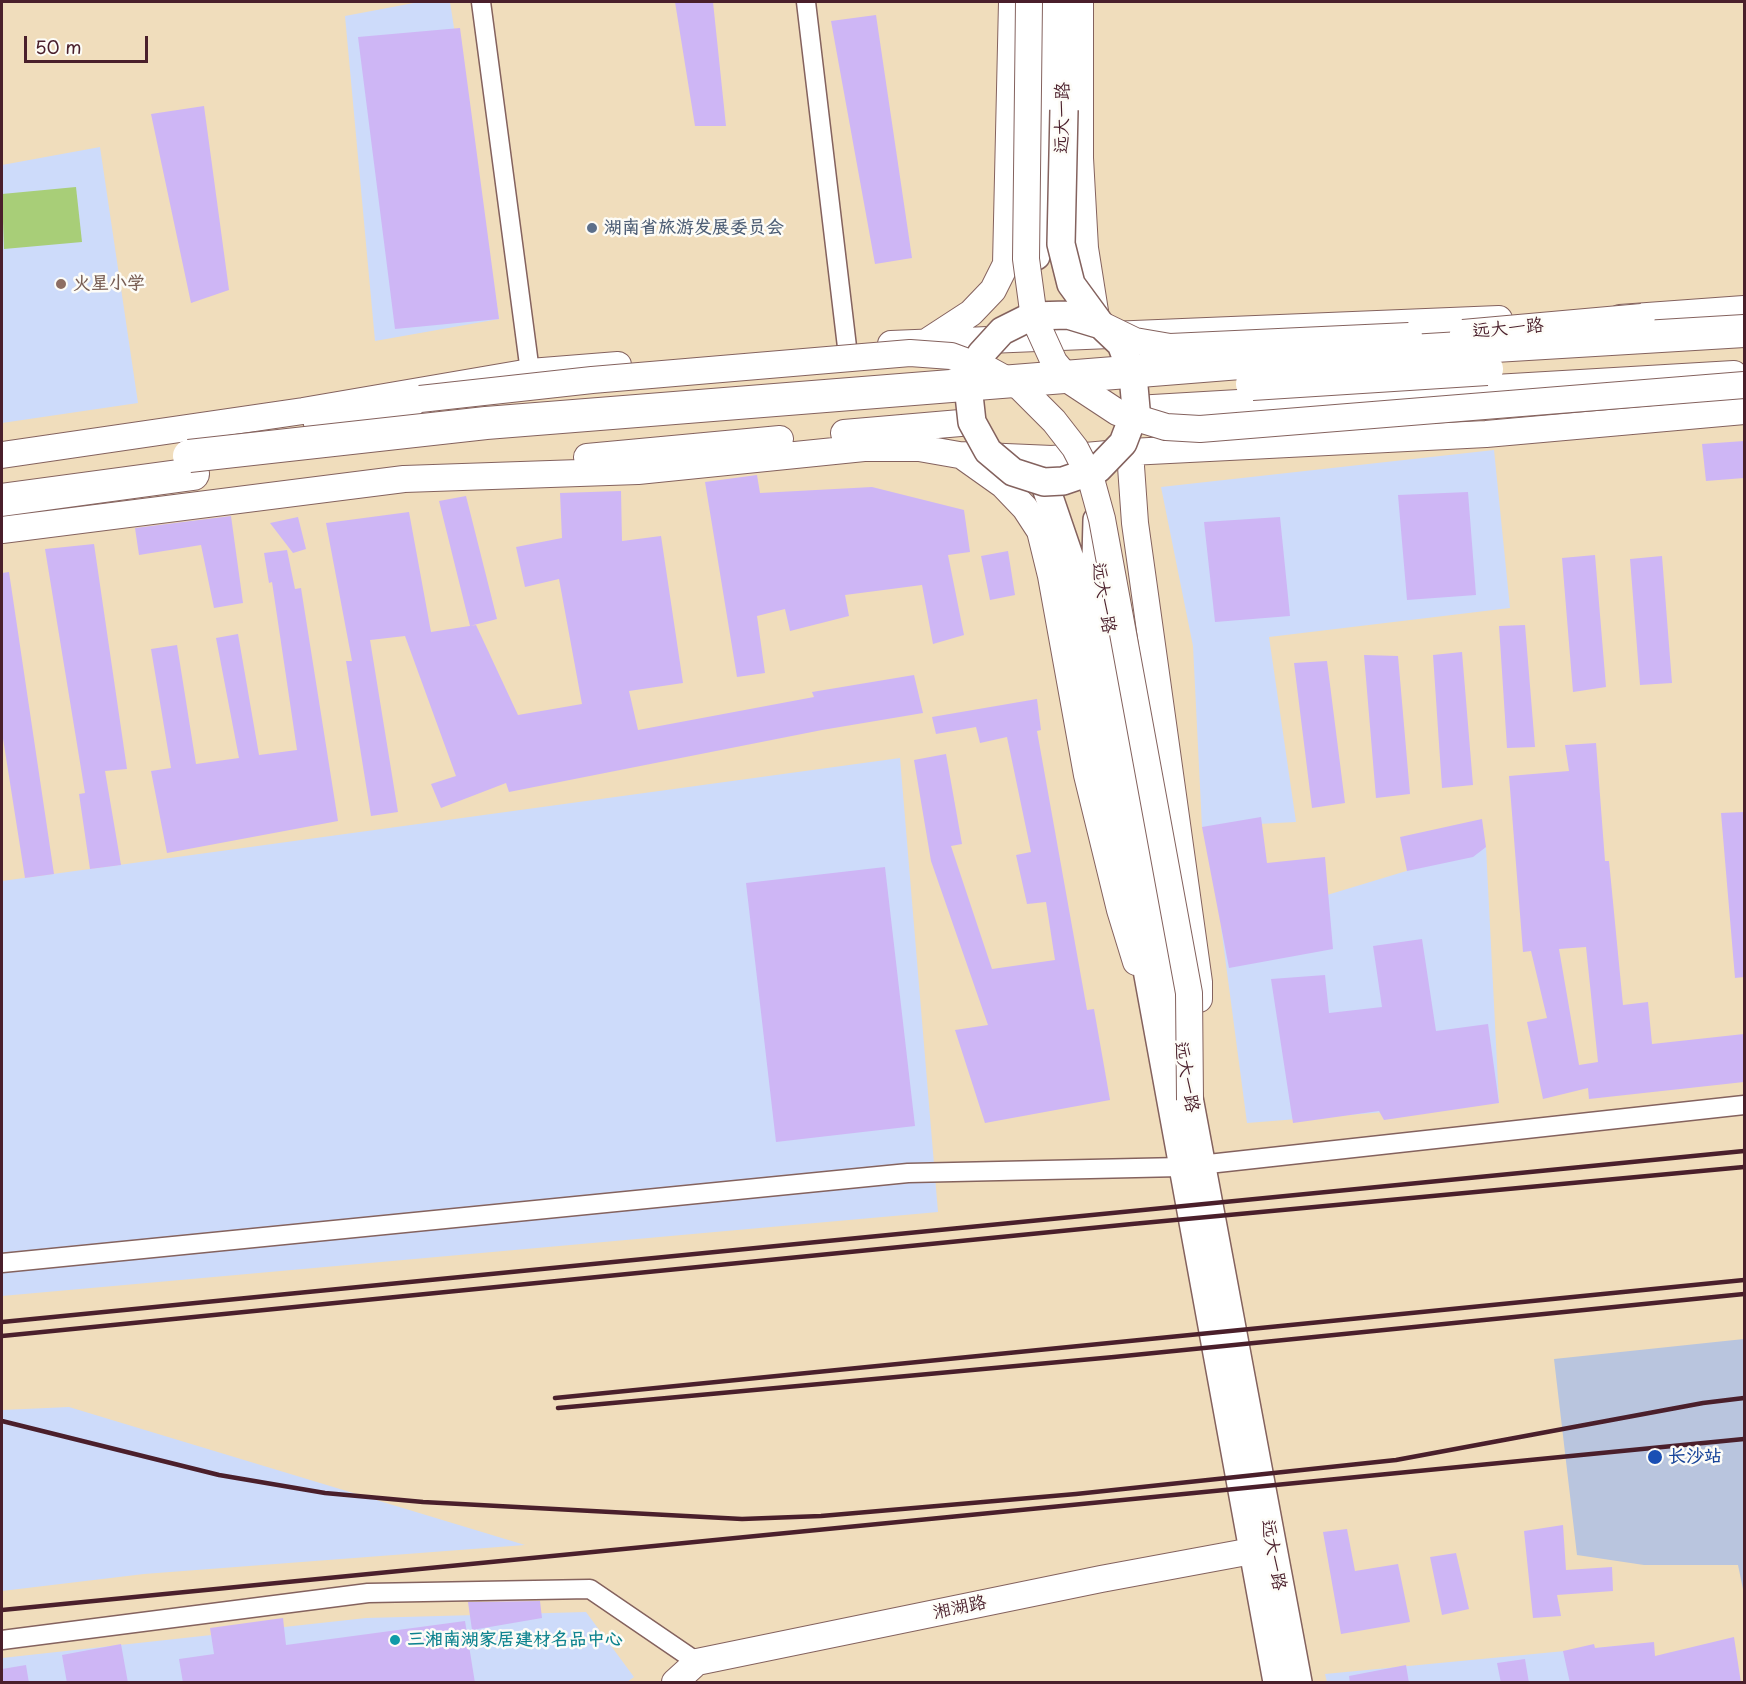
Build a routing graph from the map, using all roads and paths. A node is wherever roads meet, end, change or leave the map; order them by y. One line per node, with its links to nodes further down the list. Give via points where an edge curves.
1 (481, 2): 17 (street)
2 (806, 2): 14 (street)
3 (1012, 2): 13 (main road, via 1006,264 993,290 971,313)
4 (1029, 2): 19 (main road, bridge, via 1026,259 1032,308 1054,362 1070,381 1117,412 1166,428 1200,429)
5 (1044, 2): 8 (main road, 远大一路)
6 (1065, 2): 8 (main road, 远大一路)
7 (1080, 2): 11 (main road, via 1085,248)
8 (1053, 110): 10 (main road, 远大一路, bridge, via 1036,264); 11 (main road, 远大一路, bridge, via 1061,244 1071,284)
9 (1744, 309): 11 (main road, 远大一路, bridge, via 1473,332 1170,347)
10 (1016, 322): 11 (main road, bridge, via 1050,314 1068,315); 16 (main road, bridge, via 991,341)
11 (1100, 330): 13 (main road); 20 (main road, bridge, via 1121,344 1133,375)
12 (1744, 331): 30 (highway, bridge, via 1328,356 486,423)
13 (928, 341): 14 (main road)
14 (847, 347): 17 (main road)
15 (1744, 352): 32 (highway, bridge, via 961,404 501,440 193,474)
16 (974, 368): 23 (main road, via 300,425); 24 (main road, bridge, via 969,395)
17 (530, 372): 21 (main road)
18 (1744, 373): 20 (main road)
19 (1744, 385)
20 (1136, 409): 29 (main road, bridge, via 1123,443)
21 (303, 411): 23 (main road); 35 (main road, bridge, via 592,380 910,353 951,356 1020,387 1076,448 1091,479 1102,519 1189,993)
22 (1744, 411): 25 (main road, via 1486,434)
23 (246, 420): 27 (main road)
24 (972, 422): 28 (main road); 31 (main road, bridge, via 999,462 1013,472)
25 (1130, 452): 26 (main road, via 1052,459); 37 (main road, via 1135,524 1199,982)
26 (959, 454): 28 (main road, via 919,447 864,448 638,471); 34 (main road, via 1003,484 1040,531 1087,775 1120,910)
27 (2, 455)
28 (525, 468): 33 (main road, via 404,479)
29 (1098, 469): 31 (main road, bridge, via 1063,481); 35 (main road, 远大一路, bridge, via 1096,558)
30 (2, 481)
31 (1044, 482): 34 (main road, 远大一路, via 1074,570)
32 (2, 500)
33 (2, 530)
34 (1156, 1027): 37 (main road, 远大一路)
35 (1190, 1100): 37 (main road, 远大一路)
36 (1744, 1105): 37 (street)
37 (1194, 1161): 38 (street, via 908,1173); 39 (main road, 远大一路); 44 (main road, 远大一路)
38 (2, 1263)
39 (1252, 1551): 41 (main road, 湘湖路); 43 (main road, 远大一路)
40 (2, 1640): 41 (street, via 368,1593 590,1589)
41 (697, 1662): 42 (main road)
42 (675, 1683)
43 (1277, 1683)
44 (1298, 1683)

